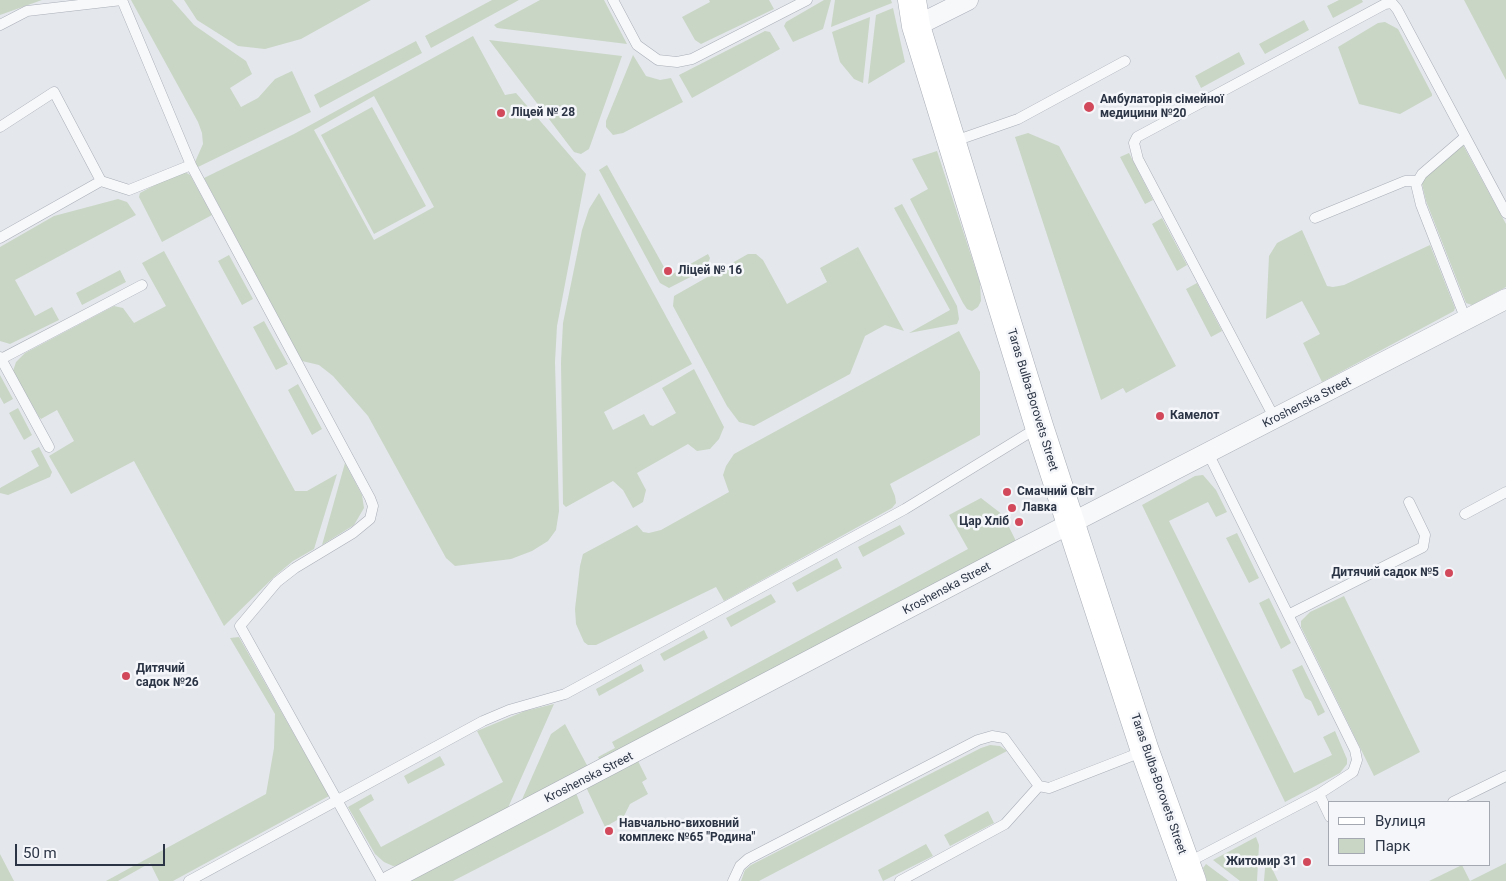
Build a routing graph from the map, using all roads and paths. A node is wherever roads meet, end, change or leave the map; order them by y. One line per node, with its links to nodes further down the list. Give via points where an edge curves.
1 (613, 0): 2 (lane, via 637,45 658,60 676,62 692,59)
2 (807, 0)
3 (912, 0): 6 (street, Taras Bulba-Borovets Street)
4 (968, 0): 6 (street)
5 (0, 25): 11 (lane, via 27,11 122,0)
6 (916, 26): 10 (street, Taras Bulba-Borovets Street)
7 (1125, 61): 10 (lane, via 1018,119)
8 (0, 127): 12 (lane, via 54,92)
9 (1466, 137): 13 (lane); 14 (lane); 21 (lane, via 1397,10 1389,3 1137,137 1134,144 1138,159)
10 (952, 142): 22 (street, Taras Bulba-Borovets Street)
11 (191, 165): 12 (lane, via 129,190); 34 (lane, via 373,506 370,519 363,526 277,582 240,626)
12 (101, 181): 16 (lane)
13 (1418, 181): 15 (lane, via 1405,181); 19 (lane, via 1417,192)
14 (1506, 213)
15 (1315, 218)
16 (0, 238)
17 (142, 285): 20 (lane)
18 (1506, 300): 19 (street, Kroshenska Street)
19 (1466, 320): 21 (street, Kroshenska Street)
20 (1, 358): 23 (lane)
21 (1275, 420): 24 (street, Kroshenska Street)
22 (1040, 426): 28 (street, Taras Bulba-Borovets Street); 34 (lane, via 905,509 565,694 482,721)
23 (49, 447)
24 (1208, 453): 28 (street, Kroshenska Street); 29 (lane)
25 (1506, 492): 27 (lane)
26 (1409, 502): 29 (lane, via 1425,535 1423,547)
27 (1465, 514)
28 (1072, 524): 30 (street, Taras Bulba-Borovets Street); 40 (street, Kroshenska Street)
29 (1288, 615): 33 (lane, via 1357,760 1352,772)
30 (1145, 751): 32 (lane, via 1049,788); 37 (street, Taras Bulba-Borovets Street)
31 (1506, 776): 35 (lane)
32 (1040, 786): 41 (lane, via 1004,738 992,736 978,740 748,859 740,866); 42 (lane, via 1005,824)
33 (1319, 794): 36 (lane); 37 (lane)
34 (337, 800): 38 (lane); 39 (lane)
35 (1455, 801)
36 (1328, 812)
37 (1189, 872)
38 (189, 881)
39 (382, 881)
40 (389, 881)
41 (733, 881)
42 (900, 881)

